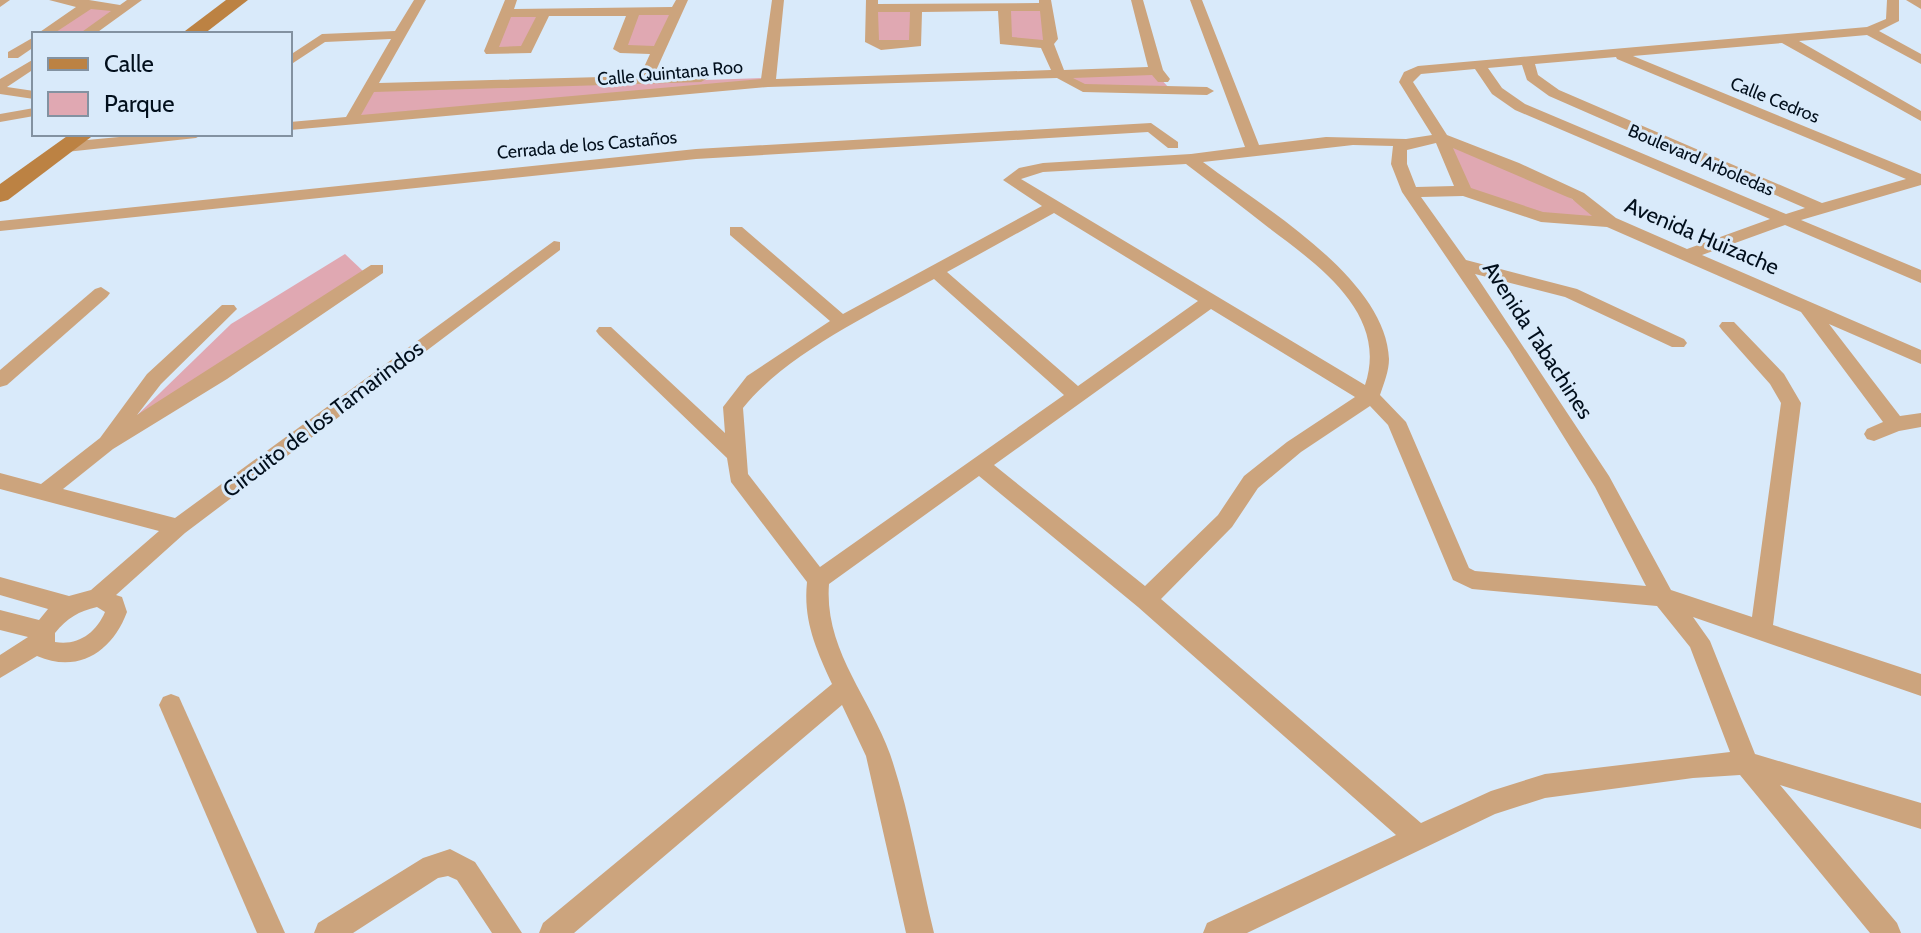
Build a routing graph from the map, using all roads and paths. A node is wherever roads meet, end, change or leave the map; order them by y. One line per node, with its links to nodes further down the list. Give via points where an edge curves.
1 (55, 0): 12 (street)
2 (136, 0): 19 (street)
3 (238, 0): 25 (main road)
4 (257, 0): 26 (main road)
5 (420, 0): 27 (street)
6 (778, 0): 43 (street)
7 (1137, 0): 41 (street)
8 (1196, 0): 60 (street)
9 (1893, 0): 22 (street, via 1892,21)
10 (1912, 0): 15 (street)
11 (1046, 3): 17 (street); 30 (street, via 1051,39)
12 (89, 4): 19 (street); 23 (street)
13 (872, 4): 18 (street); 38 (street, via 872,42)
14 (681, 5): 20 (street); 31 (street)
15 (1921, 5)
16 (509, 6): 21 (street); 40 (street, via 491,51)
17 (1004, 7): 18 (street); 30 (street, via 1005,41)
18 (916, 8): 38 (street, via 916,43)
19 (122, 9): 24 (street)
20 (634, 11): 21 (street); 31 (street, via 620,49)
21 (544, 13): 40 (street, via 526,50)
22 (1869, 31): 28 (street); 36 (street)
23 (47, 32)
24 (89, 32)
25 (194, 32)
26 (215, 32)
27 (400, 35): 34 (street, via 322,38); 46 (street)
28 (1787, 40): 32 (street); 51 (street)
29 (32, 42): 33 (street, via 13,55)
30 (1047, 44): 42 (street)
31 (660, 50): 44 (street)
32 (1615, 54): 35 (street); 63 (street, Calle Cedros)
33 (32, 60)
34 (292, 60)
35 (1527, 60): 39 (street); 68 (street, via 1532,77 1554,93)
36 (1921, 60)
37 (32, 62): 45 (street)
38 (881, 62): 42 (street, Calle Quintana Roo); 43 (street, Calle Quintana Roo)
39 (1479, 65): 57 (street, via 1409,75 1406,82); 69 (street, Boulevard Arboledas, via 1497,91 1520,107)
40 (491, 68): 44 (street, Calle Quintana Roo); 46 (street, Calle Quintana Roo)
41 (1156, 71): 42 (street, Calle Quintana Roo); 47 (street)
42 (1055, 72): 47 (street, Calle Quintana Roo, via 1083,88)
43 (769, 79): 44 (street, Calle Quintana Roo); 53 (street, Calle Quintana Roo)
44 (645, 80)
45 (0, 87): 49 (street)
46 (369, 88): 53 (street)
47 (1174, 91): 48 (street, Calle Quintana Roo)
48 (1207, 91)
49 (32, 95)
50 (32, 112): 52 (street)
51 (1921, 117)
52 (0, 118)
53 (351, 120): 54 (street, Calle Quintana Roo)
54 (292, 126)
55 (133, 136): 56 (street)
56 (70, 138): 62 (main road); 66 (main road)
57 (1441, 138): 58 (street); 64 (street); 70 (street, Avenida Huizache, via 1578,196)
58 (1406, 143): 60 (street, via 1379,139); 65 (street, Avenida Tabachines, via 1398,155)
59 (1173, 145): 71 (street, Cerrada de los Castaños, via 1151,127 796,147)
60 (1254, 151): 61 (street)
61 (1189, 159): 67 (street, via 1025,171 1011,180); 90 (street, via 1310,250 1353,290 1380,360)
62 (0, 176)
63 (1921, 180): 68 (street)
64 (1464, 191): 65 (street); 70 (street, via 1541,217)
65 (1410, 192): 75 (street, Avenida Tabachines)
66 (0, 195)
67 (1054, 206): 77 (street); 80 (street)
68 (1823, 210): 69 (street)
69 (1789, 218): 74 (street); 78 (street, Boulevard Arboledas)
70 (1610, 222): 74 (street, Avenida Huizache)
71 (0, 226)
72 (736, 231): 83 (street)
73 (554, 246): 99 (street, Circuito de los Tamarindos)
74 (1689, 254): 81 (street, Avenida Huizache)
75 (1460, 264): 86 (street, via 1571,293); 102 (street, Avenida Tabachines, via 1602,482)
76 (377, 269): 94 (street)
77 (934, 270): 83 (street); 89 (street)
78 (1921, 277)
79 (101, 293): 88 (street)
80 (1212, 300): 89 (street); 90 (street)
81 (1805, 304): 87 (street, Avenida Huizache); 92 (street)
82 (228, 309): 94 (street, via 154,379)
83 (842, 322): 95 (street, via 744,390 733,407)
84 (1728, 326): 107 (street, via 1777,379 1791,403)
85 (605, 331): 95 (street)
86 (1678, 343)
87 (1921, 357)
88 (0, 380)
89 (1078, 397): 96 (street)
90 (1370, 397): 102 (street, via 1396,422 1461,574 1472,580); 104 (street, via 1251,482 1225,521)
91 (1921, 420): 92 (street)
92 (1895, 424): 93 (street)
93 (1874, 434)
94 (106, 444): 98 (street)
95 (734, 453): 100 (street, via 738,476)
96 (980, 465): 100 (street); 104 (street)
97 (0, 481): 98 (street)
98 (44, 493): 99 (street)
99 (178, 527): 103 (street, Circuito de los Tamarindos)
100 (818, 580): 111 (street, via 822,637)
101 (0, 586): 105 (street)
102 (1663, 597): 107 (street); 113 (street, Avenida Tabachines, via 1699,641)
103 (97, 598): 105 (street); 108 (street, via 114,604 116,612 96,642 62,655 44,648)
104 (1146, 600): 115 (street)
105 (69, 606): 108 (street)
106 (0, 620): 108 (street)
107 (1761, 630): 110 (street)
108 (43, 635): 109 (street)
109 (0, 668)
110 (1921, 685)
111 (847, 686): 119 (street); 120 (street, via 878,755)
112 (171, 705): 116 (street)
113 (1746, 763): 114 (street); 115 (street, via 1545,786 1491,803); 122 (street, Avenida Tabachines)
114 (1921, 816)
115 (1419, 838): 121 (street)
116 (271, 933)
117 (328, 933): 118 (street, via 432,867 450,862 466,871)
118 (508, 933)
119 (553, 933)
120 (920, 933)
121 (1217, 933)
122 (1887, 933)

